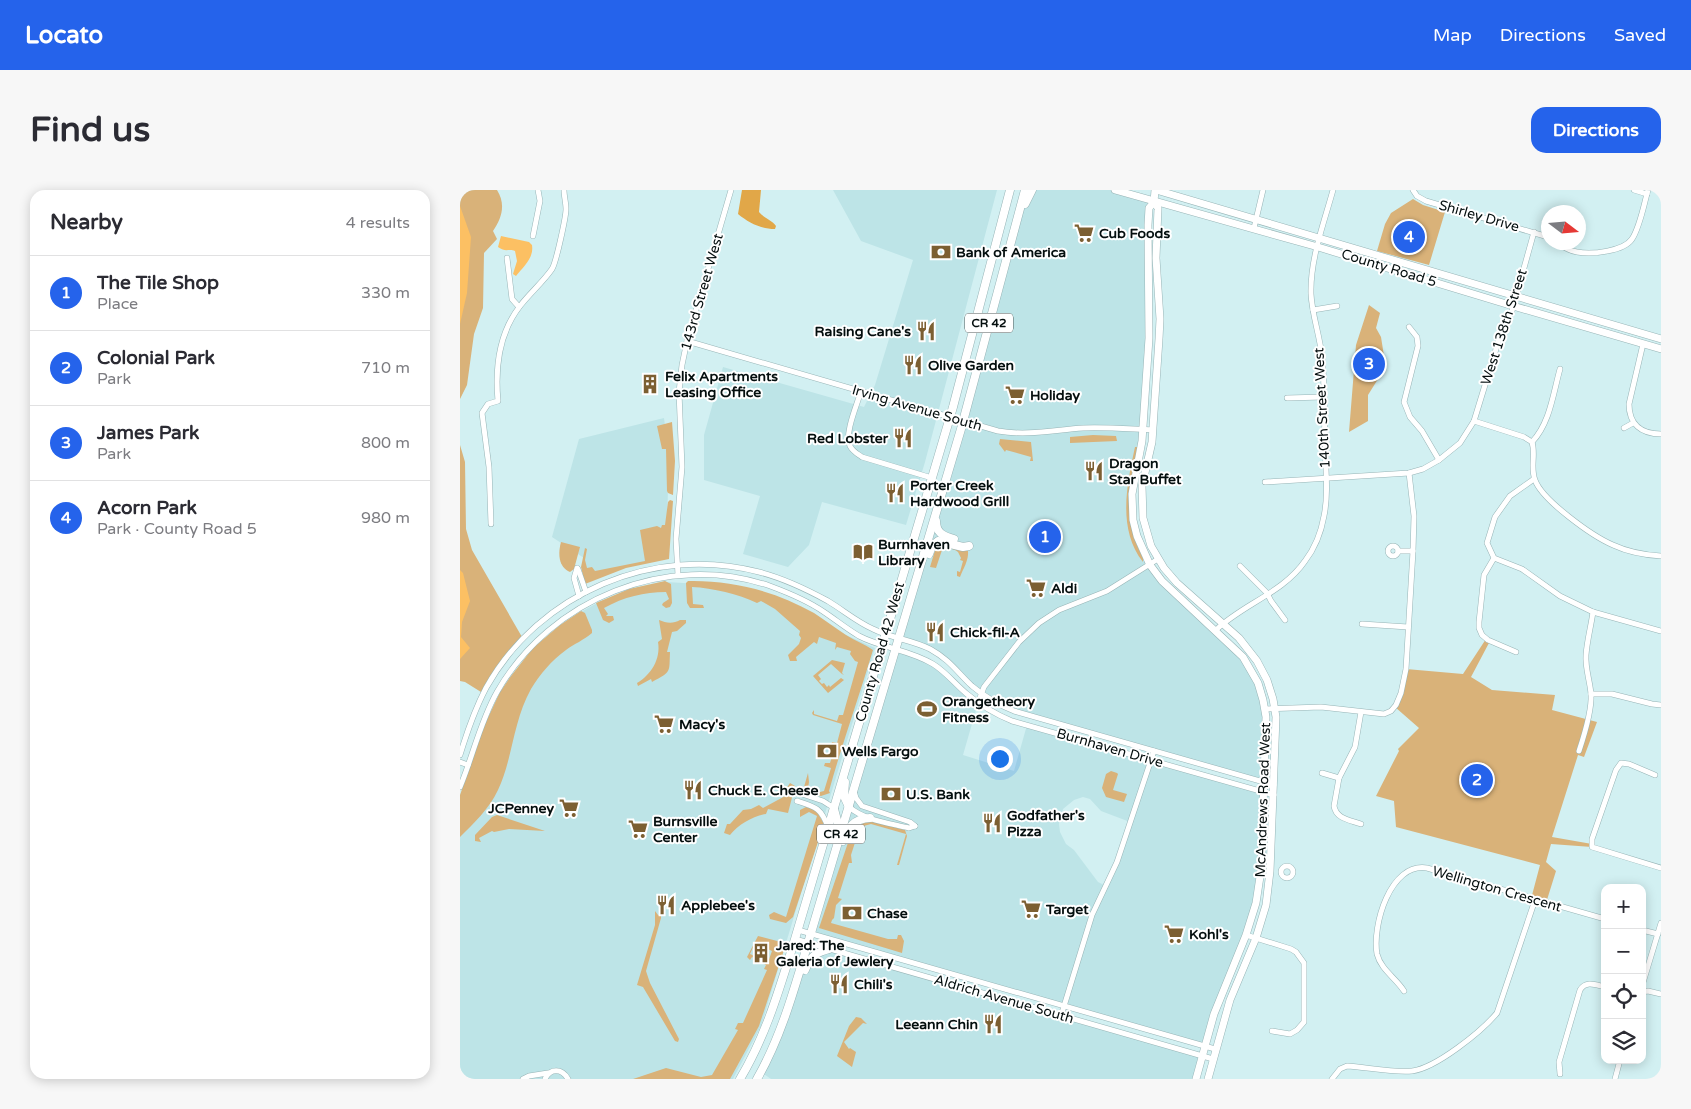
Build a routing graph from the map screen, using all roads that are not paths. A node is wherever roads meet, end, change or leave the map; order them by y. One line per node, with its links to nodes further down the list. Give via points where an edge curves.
1 (538, 190): 20 (street, via 540,201)
2 (564, 190): 28 (street, via 566,211 554,267)
3 (731, 190): 32 (street, 143rd Street West)
4 (1010, 190): 41 (highway, County Road 42 West / CR 42)
5 (1025, 190): 16 (highway, County Road 42 West / CR 42)
6 (1032, 190): 16 (highway)
7 (1115, 190): 14 (main road, County Road 5)
8 (1156, 190): 14 (main road, McAndrews Road West); 15 (main road, County Road 5)
9 (1263, 190): 15 (street)
10 (1332, 190): 21 (street, 140th Street West)
11 (1413, 190): 18 (street, Shirley Drive, via 1426,201)
12 (1634, 190): 13 (street)
13 (1647, 192): 23 (street, via 1629,243 1621,248 1591,253)
14 (1154, 202): 17 (main road, County Road 5); 46 (main road, McAndrews Road West, via 1149,208 1147,242 1150,318); 47 (main road, McAndrews Road West, via 1158,208 1156,258 1160,319)
15 (1256, 218): 17 (street); 21 (main road, County Road 5)
16 (1015, 227): 42 (highway, County Road 42 West / CR 42)
17 (1254, 228): 22 (main road, County Road 5)
18 (1534, 232): 19 (street, Shirley Drive); 25 (street, West 138th Street)
19 (1541, 234)
20 (534, 236)
21 (1320, 237): 22 (street, 140th Street West); 25 (main road, County Road 5)
22 (1318, 247): 27 (main road, County Road 5); 29 (street, 140th Street West, via 1311,284)
23 (1570, 250)
24 (507, 258): 28 (street, via 512,300)
25 (1515, 297): 27 (street, West 138th Street); 31 (main road, County Road 5)
26 (1337, 306): 29 (street)
27 (1513, 306): 33 (main road, County Road 5); 43 (street, West 138th Street, via 1500,336)
28 (519, 307): 57 (street, via 502,345 497,370 498,401 488,404 482,414)
29 (1313, 310): 37 (street, 140th Street West, via 1322,356)
30 (1409, 327): 39 (street, via 1417,337 1418,346)
31 (1661, 339)
32 (687, 341): 36 (street, Irving Avenue South); 63 (street, 143rd Street West, via 679,392 682,467)
33 (1643, 344): 34 (main road, County Road 5); 44 (street, via 1628,404)
34 (1661, 349)
35 (1560, 370): 49 (street, via 1544,425)
36 (861, 391): 41 (street, Irving Avenue South); 53 (street, via 848,435 854,451 862,457)
37 (1323, 397): 38 (street); 52 (street, 140th Street West)
38 (1287, 398)
39 (1404, 402): 40 (street); 50 (street, via 1410,417)
40 (1397, 404)
41 (950, 418): 42 (street, Irving Avenue South); 53 (highway, County Road 42 West / CR 42)
42 (963, 421): 46 (street, Irving Avenue South, via 1016,434 1104,427); 56 (highway, County Road 42 West / CR 42)
43 (1474, 421): 49 (street); 50 (street, West 138th Street, via 1460,443)
44 (1633, 423): 45 (street); 48 (street, via 1650,434)
45 (1624, 428)
46 (1143, 430): 47 (street, Irving Avenue South); 64 (main road, McAndrews Road West, via 1132,506 1138,536)
47 (1152, 430): 61 (main road, McAndrews Road West, via 1142,486 1142,506 1147,534)
48 (1661, 434)
49 (1532, 442): 54 (street)
50 (1439, 460): 51 (street, West 138th Street)
51 (1409, 473): 52 (street, West 138th Street); 59 (street)
52 (1326, 477): 55 (street, 140th Street West); 68 (street, 140th Street West, via 1325,514 1315,546 1294,574)
53 (932, 478): 78 (highway, County Road 42 West / CR 42)
54 (1534, 479): 60 (street, via 1547,499 1600,539 1630,552); 62 (street, via 1510,496 1495,517 1487,543)
55 (1265, 482)
56 (936, 514): 71 (highway, County Road 42 West / CR 42); 71 (highway, via 940,533 969,546 942,541 933,544 919,589)
57 (491, 524)
58 (1398, 551): 59 (street)
59 (1414, 551): 75 (street)
60 (1661, 556)
61 (1158, 558): 64 (street); 73 (main road, McAndrews Road West, via 1177,583)
62 (1494, 558): 70 (street, via 1522,569 1560,596); 82 (street, via 1484,575 1479,628 1488,640)
63 (677, 565): 66 (street, 143rd Street West); 67 (street, Burnhaven Drive, via 632,574); 78 (street, Burnhaven Drive, via 727,566 772,576 811,592 864,625)
64 (1150, 565): 76 (main road, McAndrews Road West, via 1168,588); 83 (street, via 1107,591 1059,610 1039,623 1019,642)
65 (1240, 566): 68 (street)
66 (678, 576): 80 (street, Burnhaven Drive, via 726,576 769,586 807,602 858,636); 96 (street, Burnhaven Drive, via 634,584 602,596 572,612 540,638 497,692 483,720)
67 (586, 592): 69 (street, Burnhaven Drive); 69 (street, via 577,568 574,578)
68 (1267, 593): 72 (street); 73 (street, 140th Street West)
69 (579, 596): 93 (street, Burnhaven Drive, via 541,622 508,657 477,707)
70 (1593, 612): 77 (street); 84 (street, via 1586,655)
71 (905, 616): 79 (highway, County Road 42 West / CR 42)
72 (1285, 620)
73 (1222, 623): 76 (street, 140th Street West); 88 (main road, McAndrews Road West, via 1257,661 1267,680)
74 (1362, 624): 75 (street)
75 (1408, 627): 89 (street, via 1404,678 1396,705 1384,714)
76 (1216, 630): 87 (main road, McAndrews Road West, via 1249,665)
77 (1661, 631)
78 (885, 634): 79 (street, Burnhaven Drive); 80 (highway, County Road 42 West / CR 42)
79 (899, 638): 81 (highway, County Road 42 West / CR 42); 83 (street, Burnhaven Drive, via 929,649 949,662)
80 (882, 646): 81 (street, Burnhaven Drive); 90 (highway, County Road 42 West / CR 42)
81 (895, 649): 85 (street, Burnhaven Drive, via 933,664); 103 (highway, County Road 42 West / CR 42)
82 (1516, 652)
83 (981, 693): 85 (street); 92 (street, Burnhaven Drive, via 1014,712)
84 (1591, 694): 86 (street, via 1612,694); 91 (street, via 1586,730)
85 (978, 703): 94 (street, Burnhaven Drive, via 1012,720)
86 (1661, 705)
87 (1265, 709): 88 (street); 100 (main road, McAndrews Road West)
88 (1275, 709): 89 (street, via 1321,708); 101 (main road, McAndrews Road West)
89 (1361, 712): 99 (street, via 1355,747)
90 (851, 751): 108 (highway, via 844,790); 109 (highway, County Road 42 West / CR 42)
91 (1579, 751)
92 (1154, 752): 94 (street); 100 (street, Burnhaven Drive)
93 (460, 754)
94 (1151, 760): 104 (street, Burnhaven Drive); 134 (street, via 1117,862 1092,915)
95 (460, 762): 96 (street)
96 (468, 765): 102 (street, Burnhaven Drive)
97 (1322, 773): 99 (street)
98 (1655, 775): 114 (street, via 1621,763 1592,839 1592,847)
99 (1339, 778): 111 (street, via 1335,810 1340,817)
100 (1264, 782): 101 (street, Burnhaven Drive); 104 (main road, McAndrews Road West)
101 (1274, 785): 106 (main road, McAndrews Road West)
102 (460, 787)
103 (854, 790): 108 (highway, County Road 42 West / CR 42); 110 (street, via 862,806 915,826 909,828)
104 (1264, 792): 106 (street, Burnhaven Drive); 124 (main road, McAndrews Road West, via 1259,886)
105 (799, 793): 109 (street)
106 (1274, 795): 115 (main road, McAndrews Road West)
107 (797, 801): 112 (street, via 818,809)
108 (849, 807): 110 (street); 113 (highway, County Road 42 West / CR 42)
109 (834, 808): 112 (highway, County Road 42 West / CR 42); 113 (highway, via 838,824)
110 (870, 818): 113 (highway, via 859,819 849,827)
111 (1361, 824)
112 (828, 827): 120 (highway, County Road 42 West / CR 42)
113 (831, 868): 122 (highway, County Road 42 West / CR 42)
114 (1661, 868)
115 (1270, 871): 116 (street); 125 (main road, McAndrews Road West, via 1266,905)
116 (1281, 872)
117 (1536, 900): 118 (street, Wellington Crescent); 131 (street, Wellington Crescent, via 1427,868 1410,870 1387,896 1377,937 1380,961); 152 (street, via 1497,1013 1488,1024 1425,1068 1411,1071 1347,1066)
118 (1601, 918)
119 (1661, 923): 123 (street)
120 (798, 930): 122 (street, Aldrich Avenue South); 126 (highway, County Road 42 West / CR 42)
121 (1646, 931): 123 (street)
122 (811, 934): 127 (highway, County Road 42 West / CR 42); 134 (street, Aldrich Avenue South)
123 (1658, 934): 129 (street)
124 (1246, 935): 125 (street); 138 (main road, McAndrews Road West, via 1219,998)
125 (1256, 938): 137 (street, via 1291,949 1304,964 1304,1022 1290,1034); 139 (main road, McAndrews Road West, via 1235,987)
126 (795, 939): 127 (street, Aldrich Avenue South); 148 (highway, County Road 42 West / CR 42, via 767,1025)
127 (808, 943): 128 (street, Aldrich Avenue South); 135 (highway, County Road 42 West / CR 42)
128 (829, 949): 135 (highway, via 816,953 808,961); 136 (street, Aldrich Avenue South)
129 (1646, 974)
130 (1601, 986): 144 (street, via 1590,983 1580,990 1559,1062)
131 (1404, 991)
132 (1646, 991): 133 (street)
133 (1661, 994)
134 (1064, 1006): 136 (street); 138 (street, Aldrich Avenue South)
135 (786, 1016): 149 (highway, County Road 42 West / CR 42)
136 (1061, 1016): 140 (street, Aldrich Avenue South)
137 (1272, 1031)
138 (1204, 1046): 139 (street, Aldrich Avenue South); 140 (main road, McAndrews Road West)
139 (1215, 1049): 141 (main road, McAndrews Road West)
140 (1201, 1056): 141 (street, Aldrich Avenue South); 150 (main road, McAndrews Road West)
141 (1213, 1059): 151 (main road, McAndrews Road West)
142 (1619, 1064): 153 (street)
143 (549, 1073): 145 (street); 146 (street); 147 (street, via 561,1071)
144 (1560, 1074)
145 (523, 1079)
146 (545, 1079)
147 (568, 1079)
148 (740, 1079)
149 (757, 1079)
150 (1196, 1079)
151 (1208, 1079)
152 (1332, 1079)
153 (1614, 1079)

